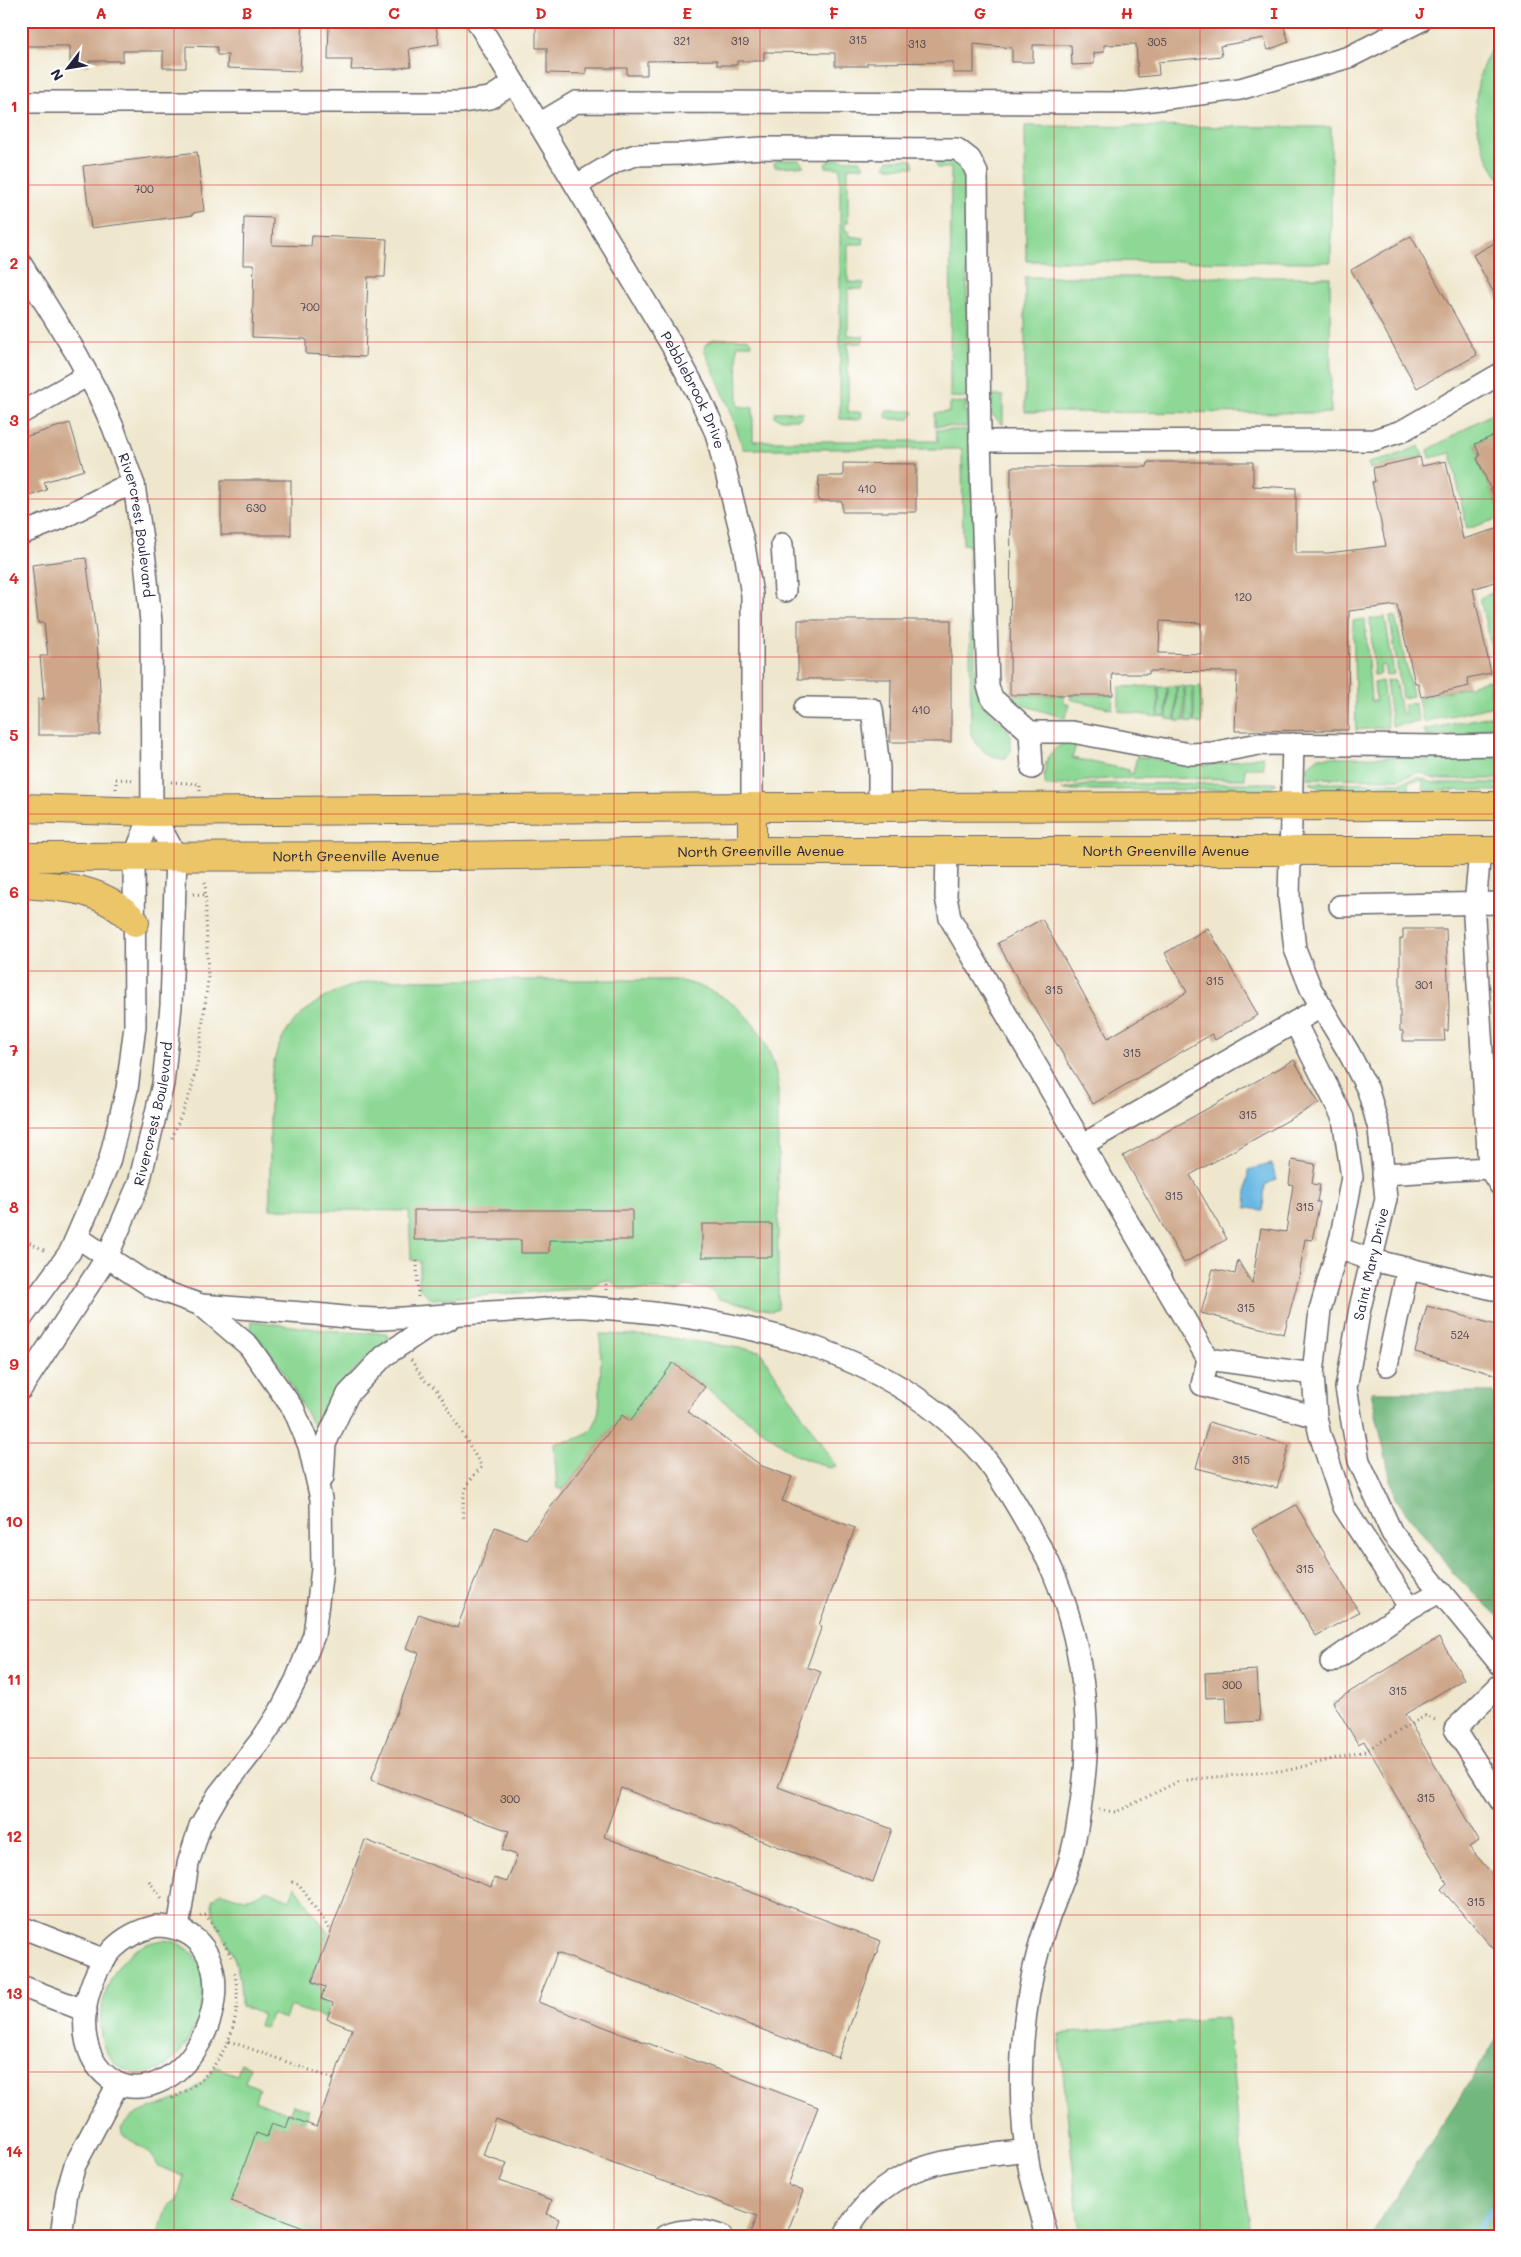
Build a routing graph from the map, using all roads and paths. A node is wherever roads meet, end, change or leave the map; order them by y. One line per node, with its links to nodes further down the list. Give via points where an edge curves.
1 (477, 21): 3 (street, Pebblebrook Drive)
2 (1420, 21): 5 (street, via 1349,57 1240,89 1126,103 576,102)
3 (514, 83): 4 (street, via 490,98 460,102); 5 (street, Pebblebrook Drive)
4 (21, 102)
5 (539, 124): 6 (street, Pebblebrook Drive)
6 (576, 185): 11 (street, via 617,161 636,155 762,148 957,149 970,159 977,173); 23 (street, Pebblebrook Drive, via 688,373 723,456 740,524 752,595)
7 (21, 264): 8 (street, Rivercrest Boulevard)
8 (88, 374): 10 (street); 12 (street, Rivercrest Boulevard, via 107,412)
9 (1500, 374): 11 (street, via 1402,430 1374,440)
10 (21, 413)
11 (980, 441): 17 (street, via 988,686 992,698)
12 (134, 485): 13 (street); 26 (street, Rivercrest Boulevard, via 151,622)
13 (21, 534)
14 (782, 544): 15 (street)
15 (785, 591)
16 (806, 708): 21 (street, via 872,708 879,768)
17 (1030, 732): 18 (street, via 1072,732 1190,754 1259,744); 20 (street)
18 (1293, 744): 19 (street); 24 (street, Saint Mary Drive)
19 (1500, 745)
20 (1032, 768)
21 (879, 806): 23 (main road); 24 (main road)
22 (1500, 806): 24 (main road)
23 (752, 807): 26 (main road); 27 (main road)
24 (1290, 807): 28 (street, Saint Mary Drive)
25 (21, 808): 26 (main road)
26 (152, 812): 31 (street, Rivercrest Boulevard); 33 (street, Rivercrest Boulevard)
27 (752, 851): 30 (main road, North Greenville Avenue); 31 (main road, North Greenville Avenue)
28 (1290, 851): 29 (main road, North Greenville Avenue); 30 (main road, North Greenville Avenue); 39 (street, Saint Mary Drive, via 1289,897 1295,949)
29 (1490, 851): 35 (street)
30 (948, 852): 41 (street, via 946,897 950,918)
31 (176, 856): 33 (main road, North Greenville Avenue); 48 (street, Rivercrest Boulevard, via 171,1006 163,1084 139,1183)
32 (21, 857): 33 (main road, North Greenville Avenue)
33 (134, 857): 38 (street, Rivercrest Boulevard)
34 (21, 884): 38 (main road, via 74,887 102,896)
35 (1474, 903): 36 (street); 37 (street); 43 (street)
36 (1500, 903)
37 (1340, 906)
38 (135, 922): 44 (street, Rivercrest Boulevard, via 135,1026 126,1089 109,1162)
39 (1321, 1007): 40 (street); 42 (street, Saint Mary Drive, via 1368,1090 1379,1129)
40 (1295, 1022): 41 (street); 46 (street, via 1343,1118 1352,1177)
41 (1082, 1145): 56 (street)
42 (1384, 1174): 43 (street); 49 (street, Saint Mary Drive, via 1386,1199)
43 (1494, 1176)
44 (77, 1236): 48 (street); 54 (street, Rivercrest Boulevard, via 70,1252)
45 (21, 1238): 47 (path)
46 (1338, 1248): 49 (street); 58 (street, via 1320,1310)
47 (46, 1251)
48 (107, 1258): 53 (street, via 154,1288); 59 (street, Rivercrest Boulevard)
49 (1372, 1260): 51 (street); 63 (street, Saint Mary Drive, via 1346,1388 1359,1461 1392,1533)
50 (416, 1261): 55 (path)
51 (1408, 1268): 52 (street); 57 (street)
52 (1493, 1289)
53 (201, 1305): 55 (street, via 378,1319); 61 (street, via 249,1346 294,1410 308,1446)
54 (21, 1319)
55 (416, 1326): 61 (street, via 348,1394 325,1444); 62 (path, via 411,1360 443,1400 482,1467 464,1490); 81 (street, via 485,1312 584,1306 713,1321 806,1344 839,1356 921,1401 952,1425 984,1458 1018,1508 1048,1562 1062,1597 1084,1694 1085,1765 1076,1834 1032,1975 1025,2027 1022,2086)
56 (1208, 1359): 58 (street); 60 (street, via 1202,1384)
57 (1387, 1365)
58 (1312, 1374): 60 (street)
59 (21, 1389)
60 (1316, 1417): 64 (street, via 1344,1507)
61 (321, 1499): 73 (street, via 322,1569 314,1635 280,1711 218,1795 200,1826 188,1864)
62 (464, 1520)
63 (1440, 1592): 64 (street); 66 (street, Saint Mary Drive)
64 (1410, 1608): 65 (street)
65 (1331, 1662)
66 (1500, 1664)
67 (1500, 1685): 68 (street)
68 (1455, 1729): 69 (street); 70 (path, via 1425,1716 1365,1751 1289,1770 1177,1782 1115,1812)
69 (1500, 1800)
70 (1096, 1810)
71 (292, 1882): 74 (path, via 298,1884)
72 (21, 1928): 75 (street)
73 (178, 1930): 75 (street, via 156,1926 144,1929 121,1942); 80 (street, via 189,1934 200,1944 212,1970 215,1996 207,2031 191,2056 173,2075 137,2088)
74 (330, 1930)
75 (105, 1960): 77 (street, via 94,1981)
76 (21, 1986): 77 (street)
77 (86, 2011): 80 (street, via 85,2038 92,2056 103,2073)
78 (229, 2041): 79 (path)
79 (334, 2079)
80 (118, 2084): 82 (street, via 75,2165 67,2192)
81 (1027, 2150): 85 (street, via 946,2161 904,2174 875,2194); 86 (street)
82 (61, 2236)
83 (665, 2236): 84 (street, via 688,2230)
84 (721, 2236)
85 (844, 2236)
86 (1047, 2236)

